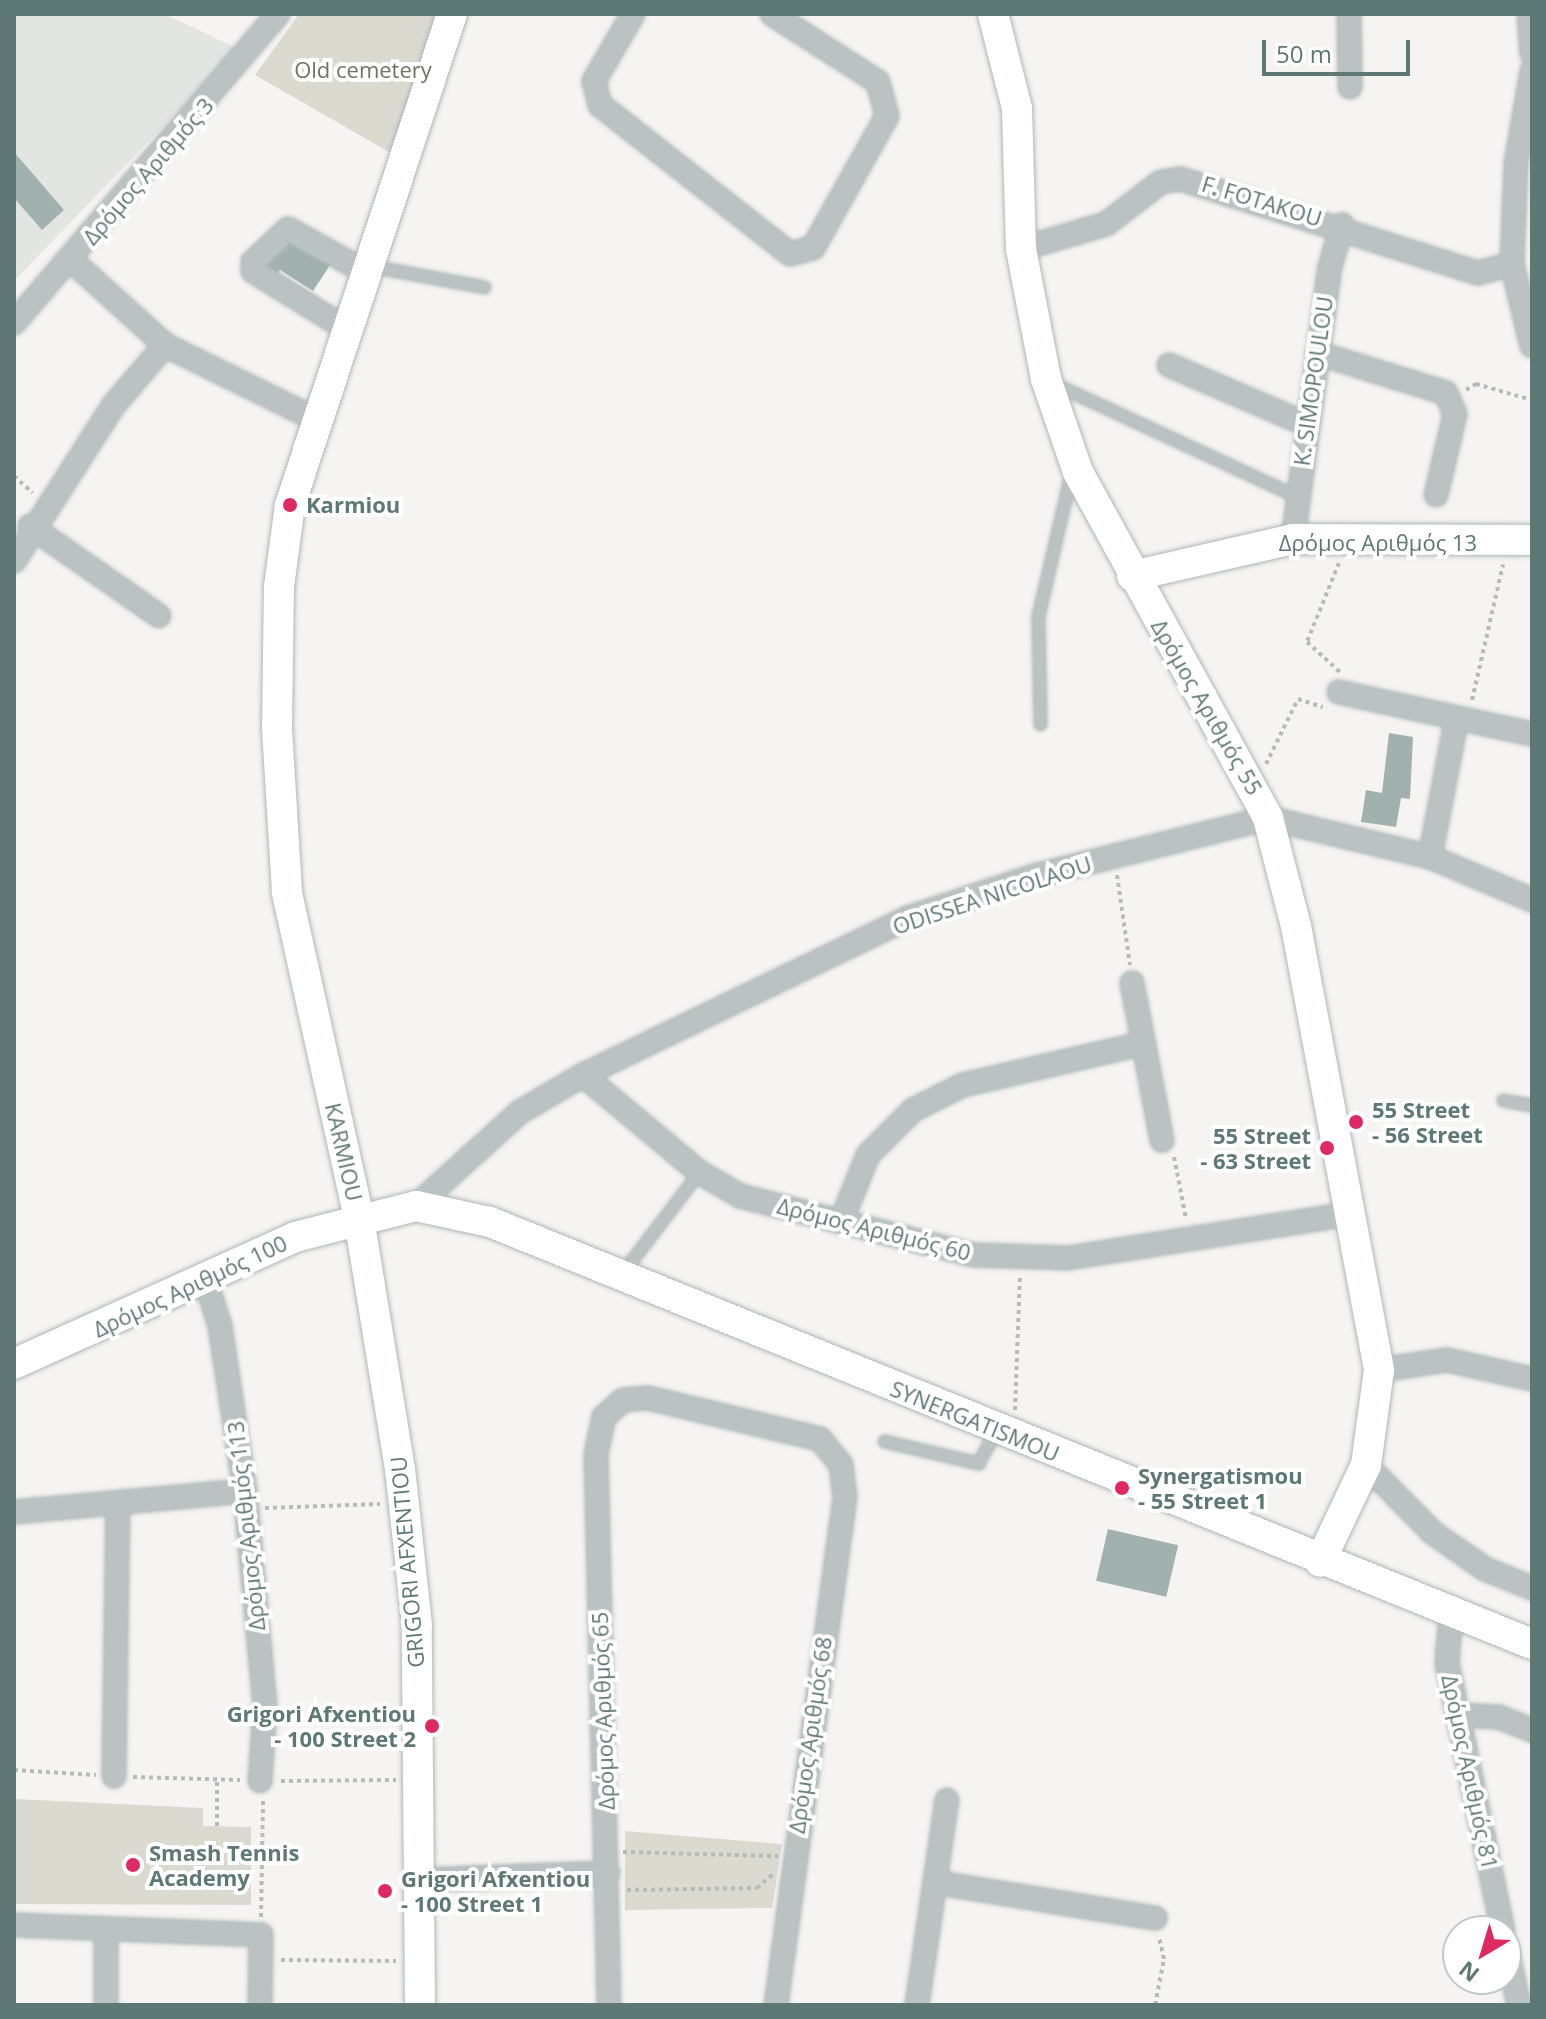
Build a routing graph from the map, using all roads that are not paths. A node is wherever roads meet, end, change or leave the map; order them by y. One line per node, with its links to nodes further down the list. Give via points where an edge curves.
1 (278, 14): 14 (street, Δρόμος Αριθμός 3)
2 (452, 14): 16 (street, KARMIOU)
3 (633, 14): 4 (street, via 594,81 600,105 790,254 813,248 887,116 878,82)
4 (772, 14)
5 (993, 14): 13 (street, Δρόμος Αριθμός 55, via 1017,108)
6 (1349, 14): 10 (street)
7 (1529, 14): 8 (street)
8 (1532, 53)
9 (1532, 71): 11 (street)
10 (1350, 87)
11 (1524, 166): 15 (street)
12 (1342, 225): 13 (street, F. FOTAKOU, via 1181,179 1161,182 1106,224); 15 (street, F. FOTAKOU, via 1478,273); 22 (street, K. SIMOPOULOU)
13 (1021, 249): 24 (street, Δρόμος Αριθμός 55)
14 (71, 260): 18 (street, Δρόμος Αριθμός 3); 20 (street)
15 (1512, 264): 21 (street)
16 (365, 268): 17 (lane); 19 (street, KARMIOU); 19 (street, via 288,229 253,262 253,271)
17 (484, 287)
18 (14, 323)
19 (345, 328): 25 (street, KARMIOU)
20 (165, 345): 25 (street); 30 (street)
21 (1532, 346)
22 (1317, 353): 26 (street, K. SIMOPOULOU); 28 (street, via 1425,383 1450,401 1455,414)
23 (1169, 365): 26 (street)
24 (1046, 379): 27 (street, Δρόμος Αριθμός 55); 29 (lane)
25 (313, 418): 52 (street, KARMIOU, via 290,505 279,587 277,742 287,892)
26 (1306, 424): 29 (street, K. SIMOPOULOU)
27 (1074, 460): 34 (street, Δρόμος Αριθμός 55); 38 (lane, via 1055,518 1038,616)
28 (1436, 495)
29 (1298, 497): 31 (street, K. SIMOPOULOU)
30 (30, 526): 33 (street); 35 (street)
31 (1293, 539): 32 (street, Δρόμος Αριθμός 13); 34 (street, Δρόμος Αριθμός 13)
32 (1520, 542)
33 (14, 561)
34 (1132, 576): 40 (street, Δρόμος Αριθμός 55)
35 (159, 616)
36 (1339, 692): 37 (street)
37 (1462, 722): 39 (street); 41 (street)
38 (1040, 724)
39 (1532, 734)
40 (1268, 818): 41 (street, ODISSEA NICOLAOU); 45 (street, ODISSEA NICOLAOU, via 1114,856 908,918); 51 (street, Δρόμος Αριθμός 55)
41 (1430, 857): 42 (street, ODISSEA NICOLAOU)
42 (1532, 900)
43 (1132, 983): 44 (street)
44 (1141, 1044): 48 (street); 53 (street, via 963,1085 913,1110 868,1155)
45 (583, 1075): 49 (street, Δρόμος Αριθμός 60); 50 (street, ODISSEA NICOLAOU, via 520,1112)
46 (1503, 1100): 47 (lane)
47 (1532, 1105)
48 (1162, 1140)
49 (699, 1172): 53 (street, Δρόμος Αριθμός 60, via 740,1196); 55 (lane)
50 (416, 1206): 52 (street, Δρόμος Αριθμός 100); 55 (street, SYNERGATISMOU, via 490,1222)
51 (1349, 1214): 53 (street, Δρόμος Αριθμός 60, via 1068,1258 974,1255); 57 (street, Δρόμος Αριθμός 55)
52 (359, 1218): 54 (street, Δρόμος Αριθμός 100); 76 (street, GRIGORI AFXENTIOU, via 404,1503 417,1625)
53 (841, 1222)
54 (204, 1275): 56 (street, Δρόμος Αριθμός 100); 63 (street, Δρόμος Αριθμός 113, via 220,1326)
55 (620, 1275): 60 (street, SYNERGATISMOU)
56 (14, 1364)
57 (1379, 1370): 58 (street, via 1447,1360); 62 (street, Δρόμος Αριθμός 55)
58 (1532, 1379)
59 (604, 1417): 75 (street, Δρόμος Αριθμός 65, via 596,1454); 87 (street, Δρόμος Αριθμός 68, via 623,1400 648,1398 820,1439 841,1465 845,1497)
60 (1005, 1433): 61 (lane, via 978,1463); 66 (street, SYNERGATISMOU)
61 (884, 1441)
62 (1366, 1465): 66 (street, Δρόμος Αριθμός 55); 67 (street, via 1433,1533 1485,1569)
63 (246, 1500): 64 (street); 73 (street, Δρόμος Αριθμός 113, via 265,1706)
64 (118, 1503): 65 (street); 72 (street)
65 (14, 1512)
66 (1320, 1562): 68 (street, SYNERGATISMOU)
67 (1532, 1588)
68 (1451, 1613): 69 (street, SYNERGATISMOU); 70 (street, Δρόμος Αριθμός 81, via 1447,1663)
69 (1532, 1644)
70 (1457, 1715): 71 (street, via 1499,1717); 78 (street, Δρόμος Αριθμός 81)
71 (1532, 1730)
72 (114, 1776)
73 (260, 1781)
74 (947, 1800): 77 (street)
75 (608, 1871): 76 (street); 86 (street, Δρόμος Αριθμός 65)
76 (416, 1880): 85 (street, GRIGORI AFXENTIOU)
77 (939, 1883): 79 (street); 88 (street)
78 (1500, 1915)
79 (1155, 1918)
80 (14, 1925): 81 (street)
81 (106, 1930): 83 (street); 84 (street, via 261,1935)
82 (1523, 1980): 89 (street)
83 (106, 2005)
84 (260, 2005)
85 (420, 2005)
86 (609, 2005)
87 (776, 2005)
88 (917, 2005)
89 (1519, 2005)

